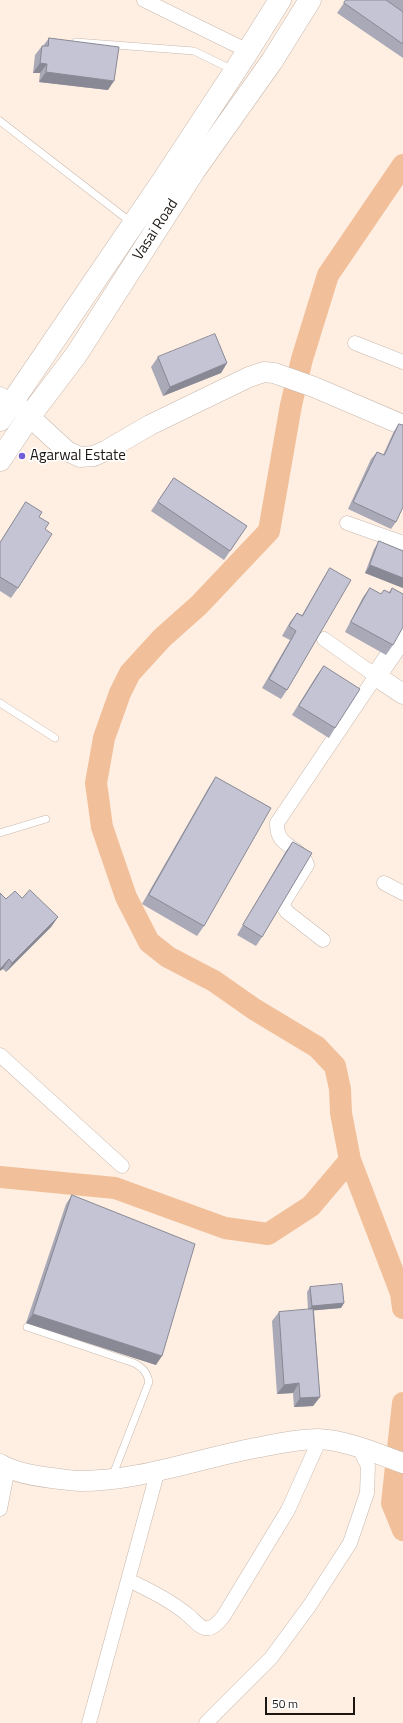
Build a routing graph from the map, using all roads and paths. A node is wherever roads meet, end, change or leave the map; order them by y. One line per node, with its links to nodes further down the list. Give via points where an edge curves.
1 (144, 0): 5 (street)
2 (280, 0): 5 (main road, Vasai Road)
3 (310, 0): 12 (main road, Vasai Road, via 272,61 194,171 76,355)
4 (70, 41): 6 (lane, via 194,51)
5 (248, 51): 6 (main road, Vasai Road)
6 (235, 71): 8 (main road, Vasai Road)
7 (0, 121): 8 (lane)
8 (133, 224): 11 (main road, Vasai Road)
9 (355, 343): 10 (street)
10 (403, 362)
11 (7, 398): 12 (street); 13 (main road, Vasai Road)
12 (29, 417): 14 (street, via 67,451 80,457 94,456 157,421 264,372 314,387); 15 (main road, Vasai Road)
13 (0, 420)
14 (403, 425)
15 (0, 460)
16 (347, 523): 17 (street)
17 (403, 543)
18 (403, 638): 20 (street)
19 (324, 639): 20 (street)
20 (376, 676): 21 (street); 28 (street, via 277,823 280,839 305,859 307,865 284,900 283,906)
21 (403, 694)
22 (0, 703): 23 (lane)
23 (55, 738)
24 (46, 819): 25 (lane)
25 (0, 833)
26 (384, 883): 27 (street)
27 (403, 893)
28 (323, 940)
29 (0, 1055): 30 (street)
30 (122, 1166)
31 (27, 1327): 37 (lane, via 134,1363 148,1374 149,1382)
32 (320, 1439): 33 (street); 36 (street, via 294,1440); 39 (street, via 288,1510 223,1617 213,1627 206,1629 162,1596)
33 (362, 1449): 34 (street); 41 (street, via 368,1466 367,1493 350,1543 310,1605 271,1658)
34 (403, 1463)
35 (4, 1466): 37 (street, via 40,1477 78,1481); 38 (street)
36 (158, 1470): 37 (street); 39 (street)
37 (111, 1479)
38 (0, 1508)
39 (128, 1580): 40 (street)
40 (89, 1723)
41 (206, 1723)

